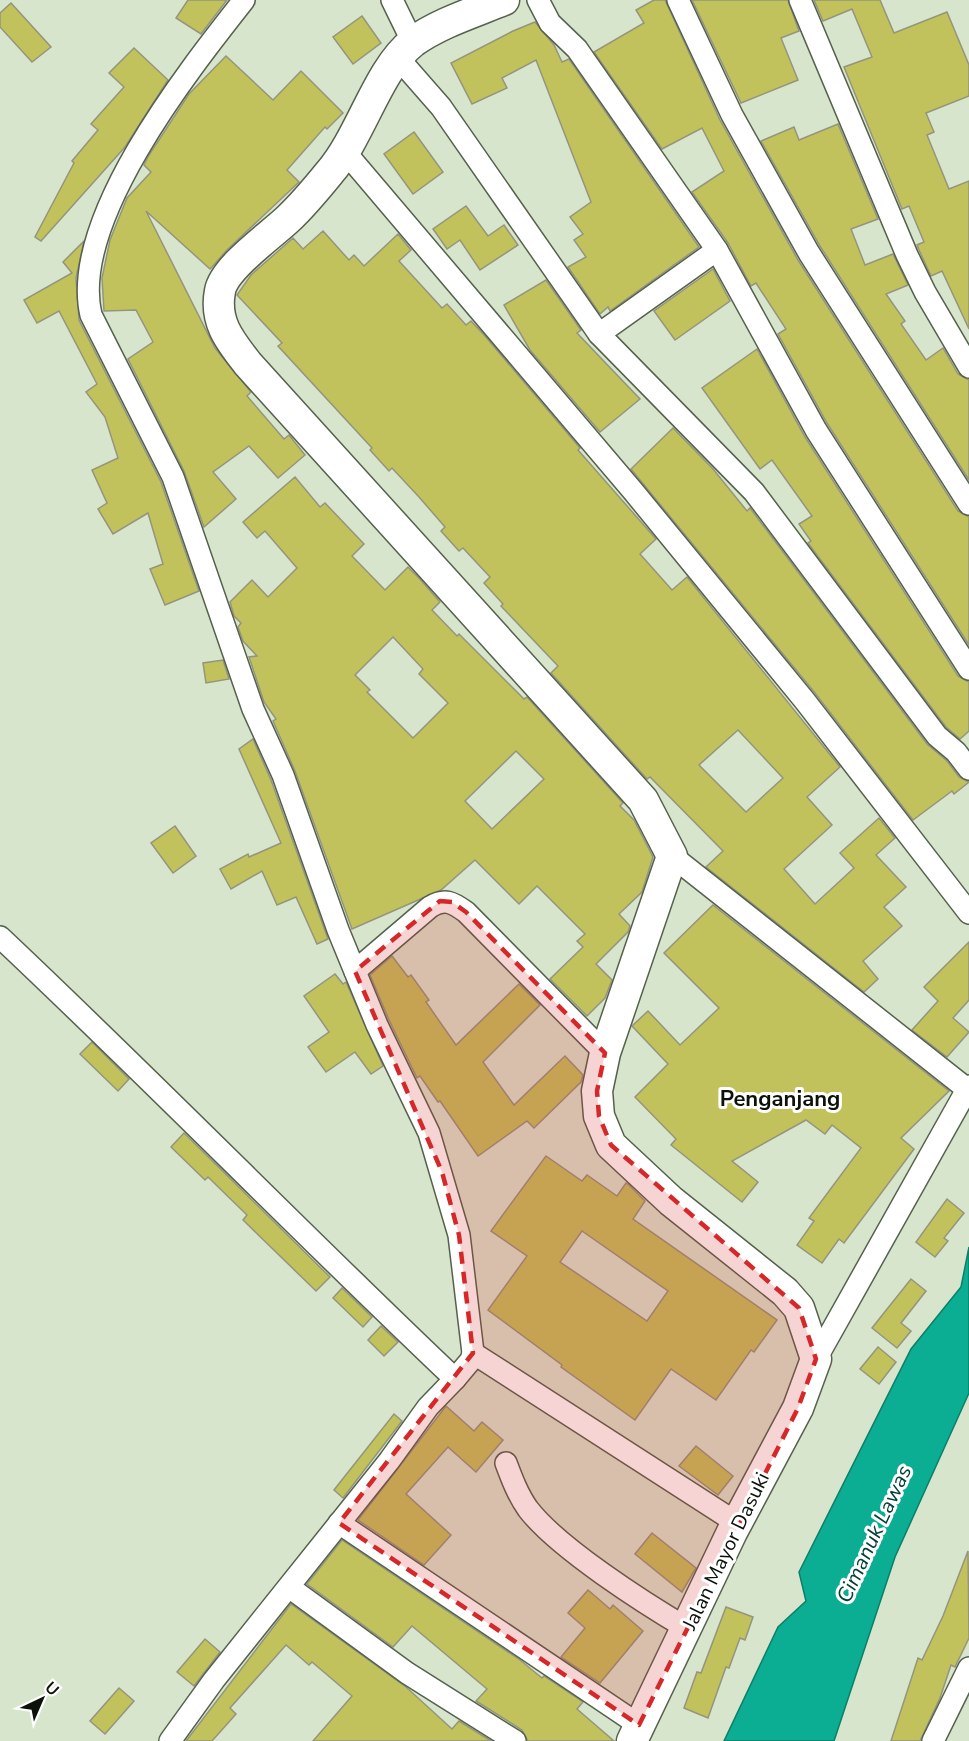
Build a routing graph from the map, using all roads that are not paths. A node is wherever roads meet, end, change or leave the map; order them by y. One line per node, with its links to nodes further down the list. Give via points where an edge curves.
1 (244, 0): 18 (street, via 200,56 123,180 102,226 89,269 88,302 173,477 254,709)
2 (392, 0): 7 (street)
3 (504, 0): 7 (street)
4 (538, 0): 9 (street, via 550,23 577,49)
5 (678, 0): 12 (street, via 732,115 809,253)
6 (800, 0): 11 (street, via 925,292)
7 (406, 51): 8 (street, via 378,90); 10 (street)
8 (346, 153): 15 (street, via 289,218 232,270 220,288 221,324 248,364 643,800); 16 (street, via 633,491)
9 (717, 250): 10 (street); 13 (street, via 816,430)
10 (599, 334): 14 (street, via 754,492 929,726)
11 (969, 367)
12 (969, 504)
13 (969, 669)
14 (969, 769)
15 (672, 856): 19 (street); 20 (street)
16 (969, 913)
17 (0, 937): 22 (street, via 317,1248)
18 (356, 971): 19 (street, via 430,907 440,901 452,902); 22 (street, via 377,1025 429,1133 442,1172 459,1235)
19 (605, 1053): 21 (street, via 597,1091 599,1116 611,1145 671,1201 785,1292 799,1308)
20 (968, 1087): 21 (street)
21 (816, 1359): 25 (street, Jalan Mayor Dasuki, via 798,1408)
22 (465, 1366): 24 (street, via 428,1407); 25 (street)
23 (506, 1463): 27 (street, via 529,1510 569,1548)
24 (339, 1523): 26 (street); 29 (street)
25 (734, 1528): 27 (street, Jalan Mayor Dasuki)
26 (289, 1587): 30 (street); 31 (street, via 407,1673)
27 (688, 1629): 29 (street, Jalan Mayor Dasuki)
28 (966, 1679): 32 (street)
29 (636, 1733)
30 (170, 1741)
31 (515, 1741)
32 (933, 1741)

